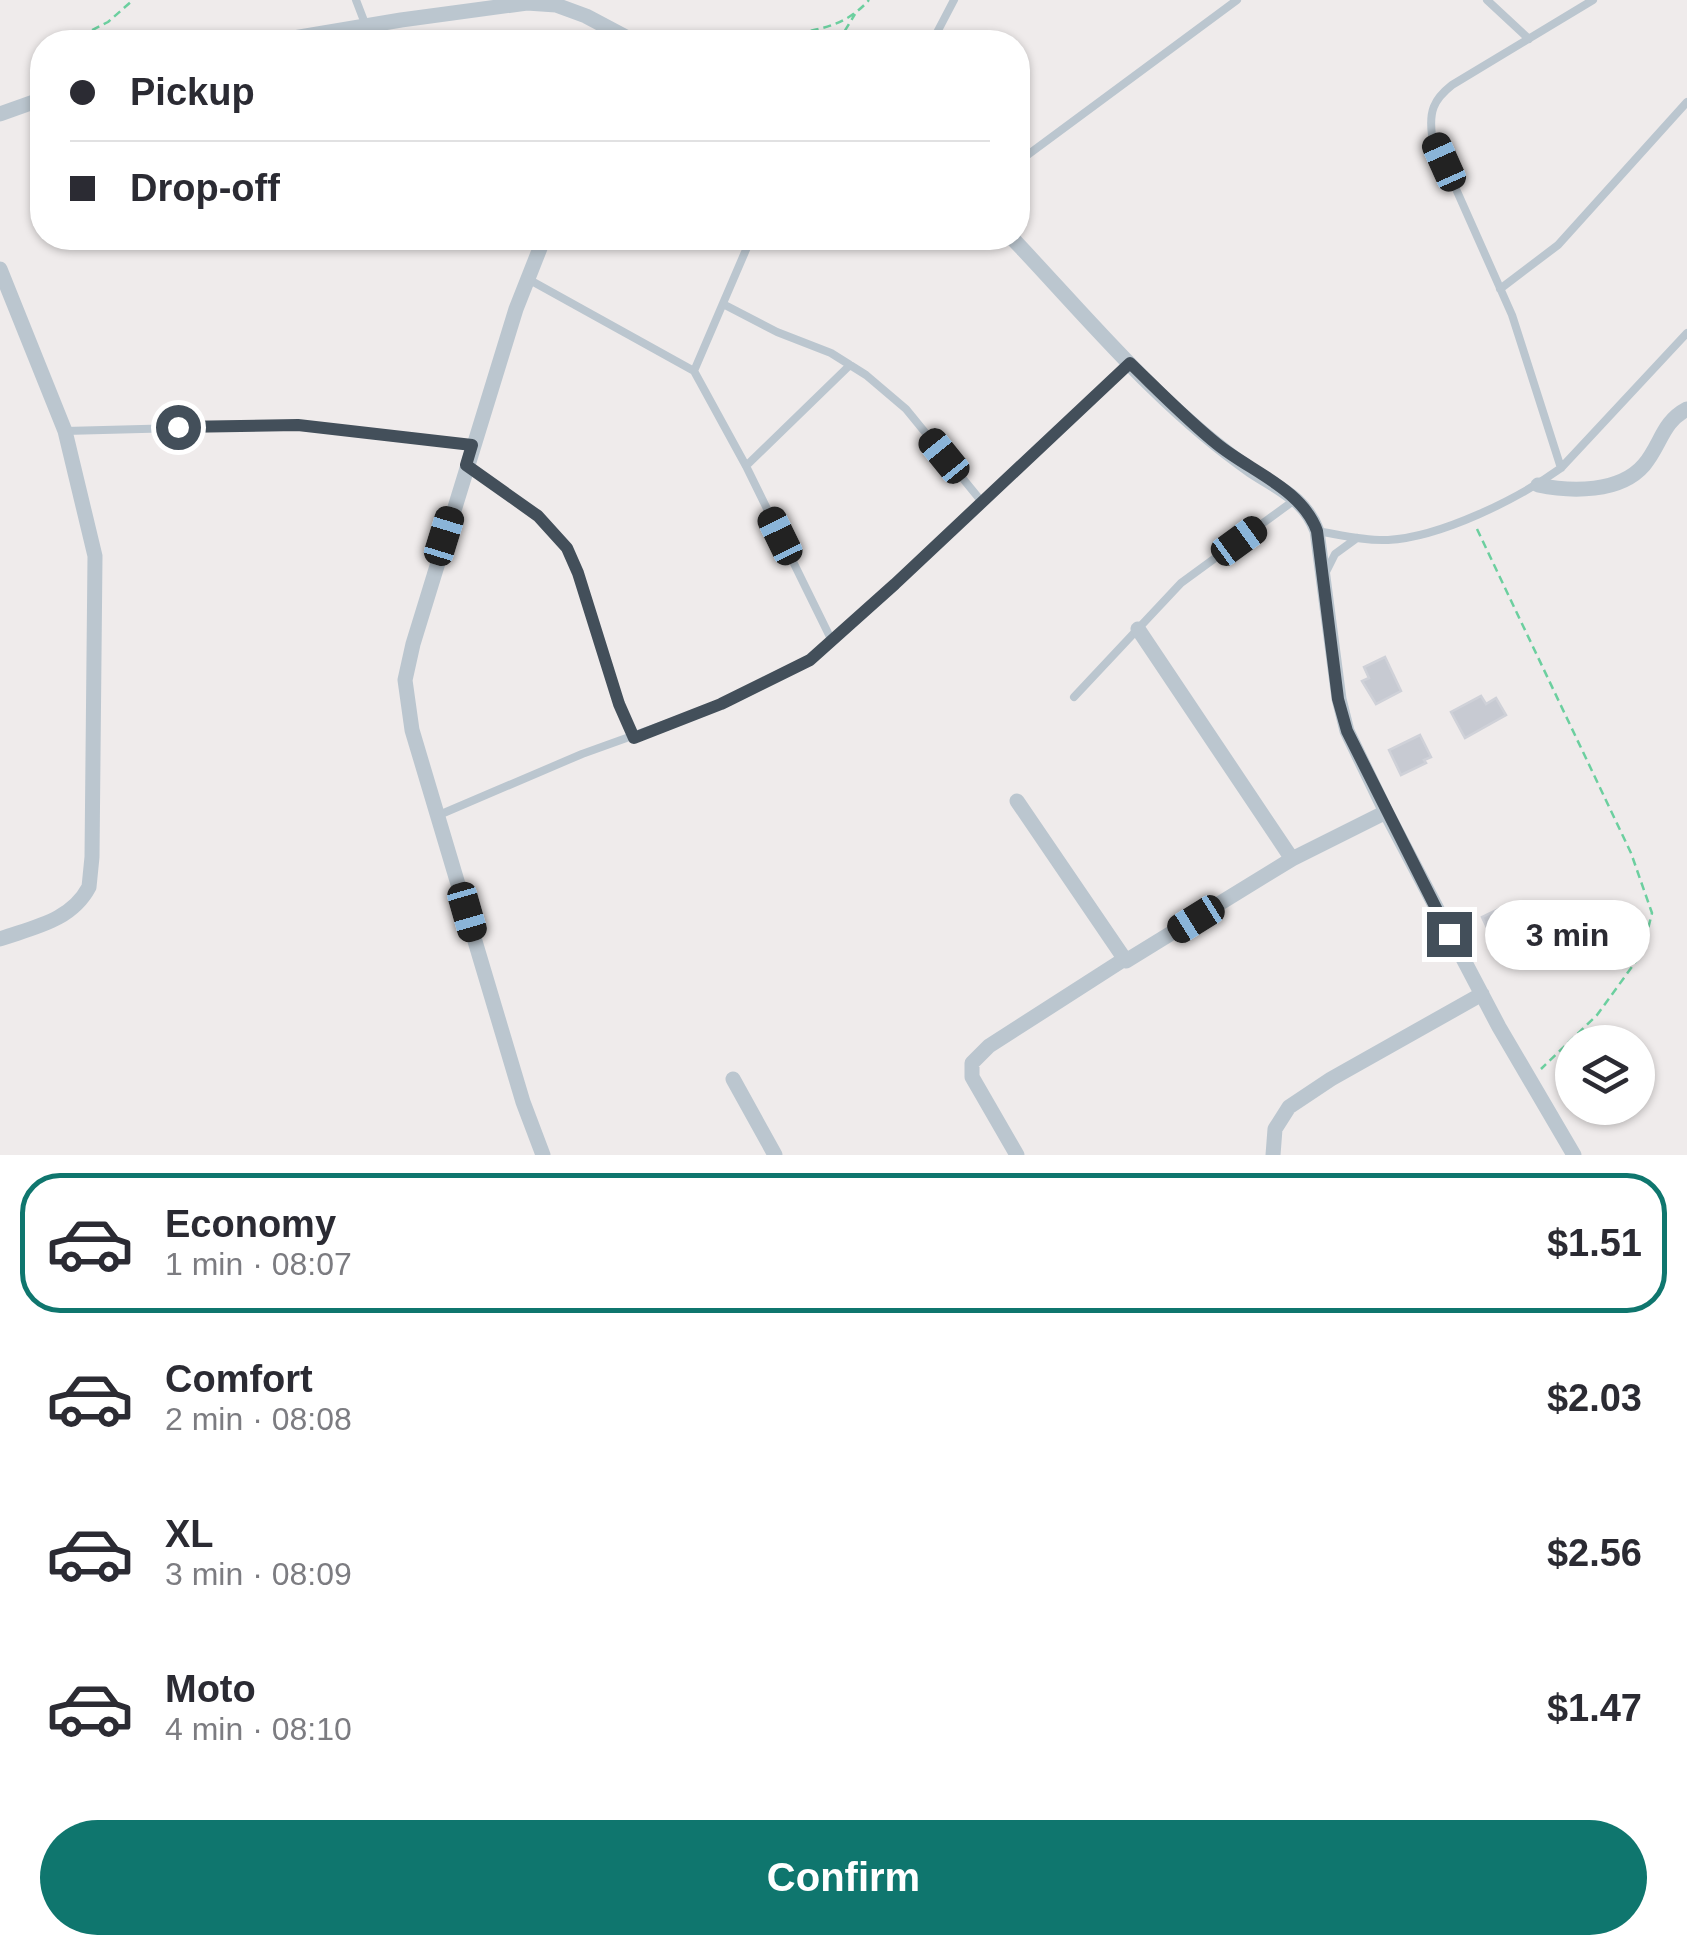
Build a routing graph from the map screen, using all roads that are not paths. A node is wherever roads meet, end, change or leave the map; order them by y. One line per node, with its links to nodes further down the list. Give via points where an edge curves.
1 (356, 0): 6 (lane)
2 (954, 0): 9 (lane)
3 (1237, 0): 14 (lane)
4 (1487, 0): 10 (lane)
5 (1593, 0): 10 (lane)
6 (366, 26): 7 (street); 8 (street, via 527,4 556,5)
7 (342, 30)
8 (606, 30)
9 (938, 30)
10 (1530, 38): 20 (lane, via 1452,85 1431,110 1432,135)
11 (1687, 102): 20 (lane, via 1558,245)
12 (30, 104): 13 (street)
13 (0, 114)
14 (1030, 153)
15 (539, 250): 19 (street)
16 (745, 250): 21 (lane)
17 (1023, 250): 23 (street)
18 (0, 269): 27 (street)
19 (528, 279): 25 (lane); 28 (street)
20 (1500, 288): 31 (lane)
21 (723, 304): 24 (lane); 25 (lane)
22 (1687, 333): 31 (lane)
23 (1130, 363): 33 (street, via 1215,443); 34 (lane)
24 (850, 365): 30 (lane); 34 (lane, via 906,409)
25 (694, 372): 30 (lane)
26 (1687, 409): 32 (street, via 1666,425 1644,464 1622,480 1559,490)
27 (65, 431): 28 (lane, via 298,425); 46 (street, via 95,556 89,887 66,914)
28 (472, 445): 29 (street)
29 (466, 465): 41 (lane, via 538,516 567,548); 44 (street, via 405,680 412,730)
30 (746, 466): 39 (lane)
31 (1561, 468): 32 (lane)
32 (1538, 484): 36 (lane, via 1414,537)
33 (1296, 499): 35 (street); 38 (lane, via 1181,583)
34 (982, 502): 39 (lane)
35 (1317, 531): 36 (lane); 37 (street)
36 (1358, 538): 37 (lane, via 1335,554)
37 (1324, 576): 43 (street, via 1338,699)
38 (1138, 629): 40 (lane); 45 (street)
39 (832, 641): 41 (lane, via 780,677)
40 (1074, 697)
41 (634, 738): 44 (lane)
42 (1017, 801): 47 (street)
43 (1386, 812): 45 (street); 48 (street)
44 (439, 815): 51 (street)
45 (1292, 859): 47 (street)
46 (0, 939)
47 (1122, 960): 53 (street, via 989,1046 972,1064 972,1076)
48 (1482, 994): 50 (street); 54 (street, via 1289,1108 1275,1129)
49 (733, 1079): 52 (street)
50 (1567, 1152)
51 (543, 1155)
52 (775, 1155)
53 (1017, 1155)
54 (1272, 1155)

